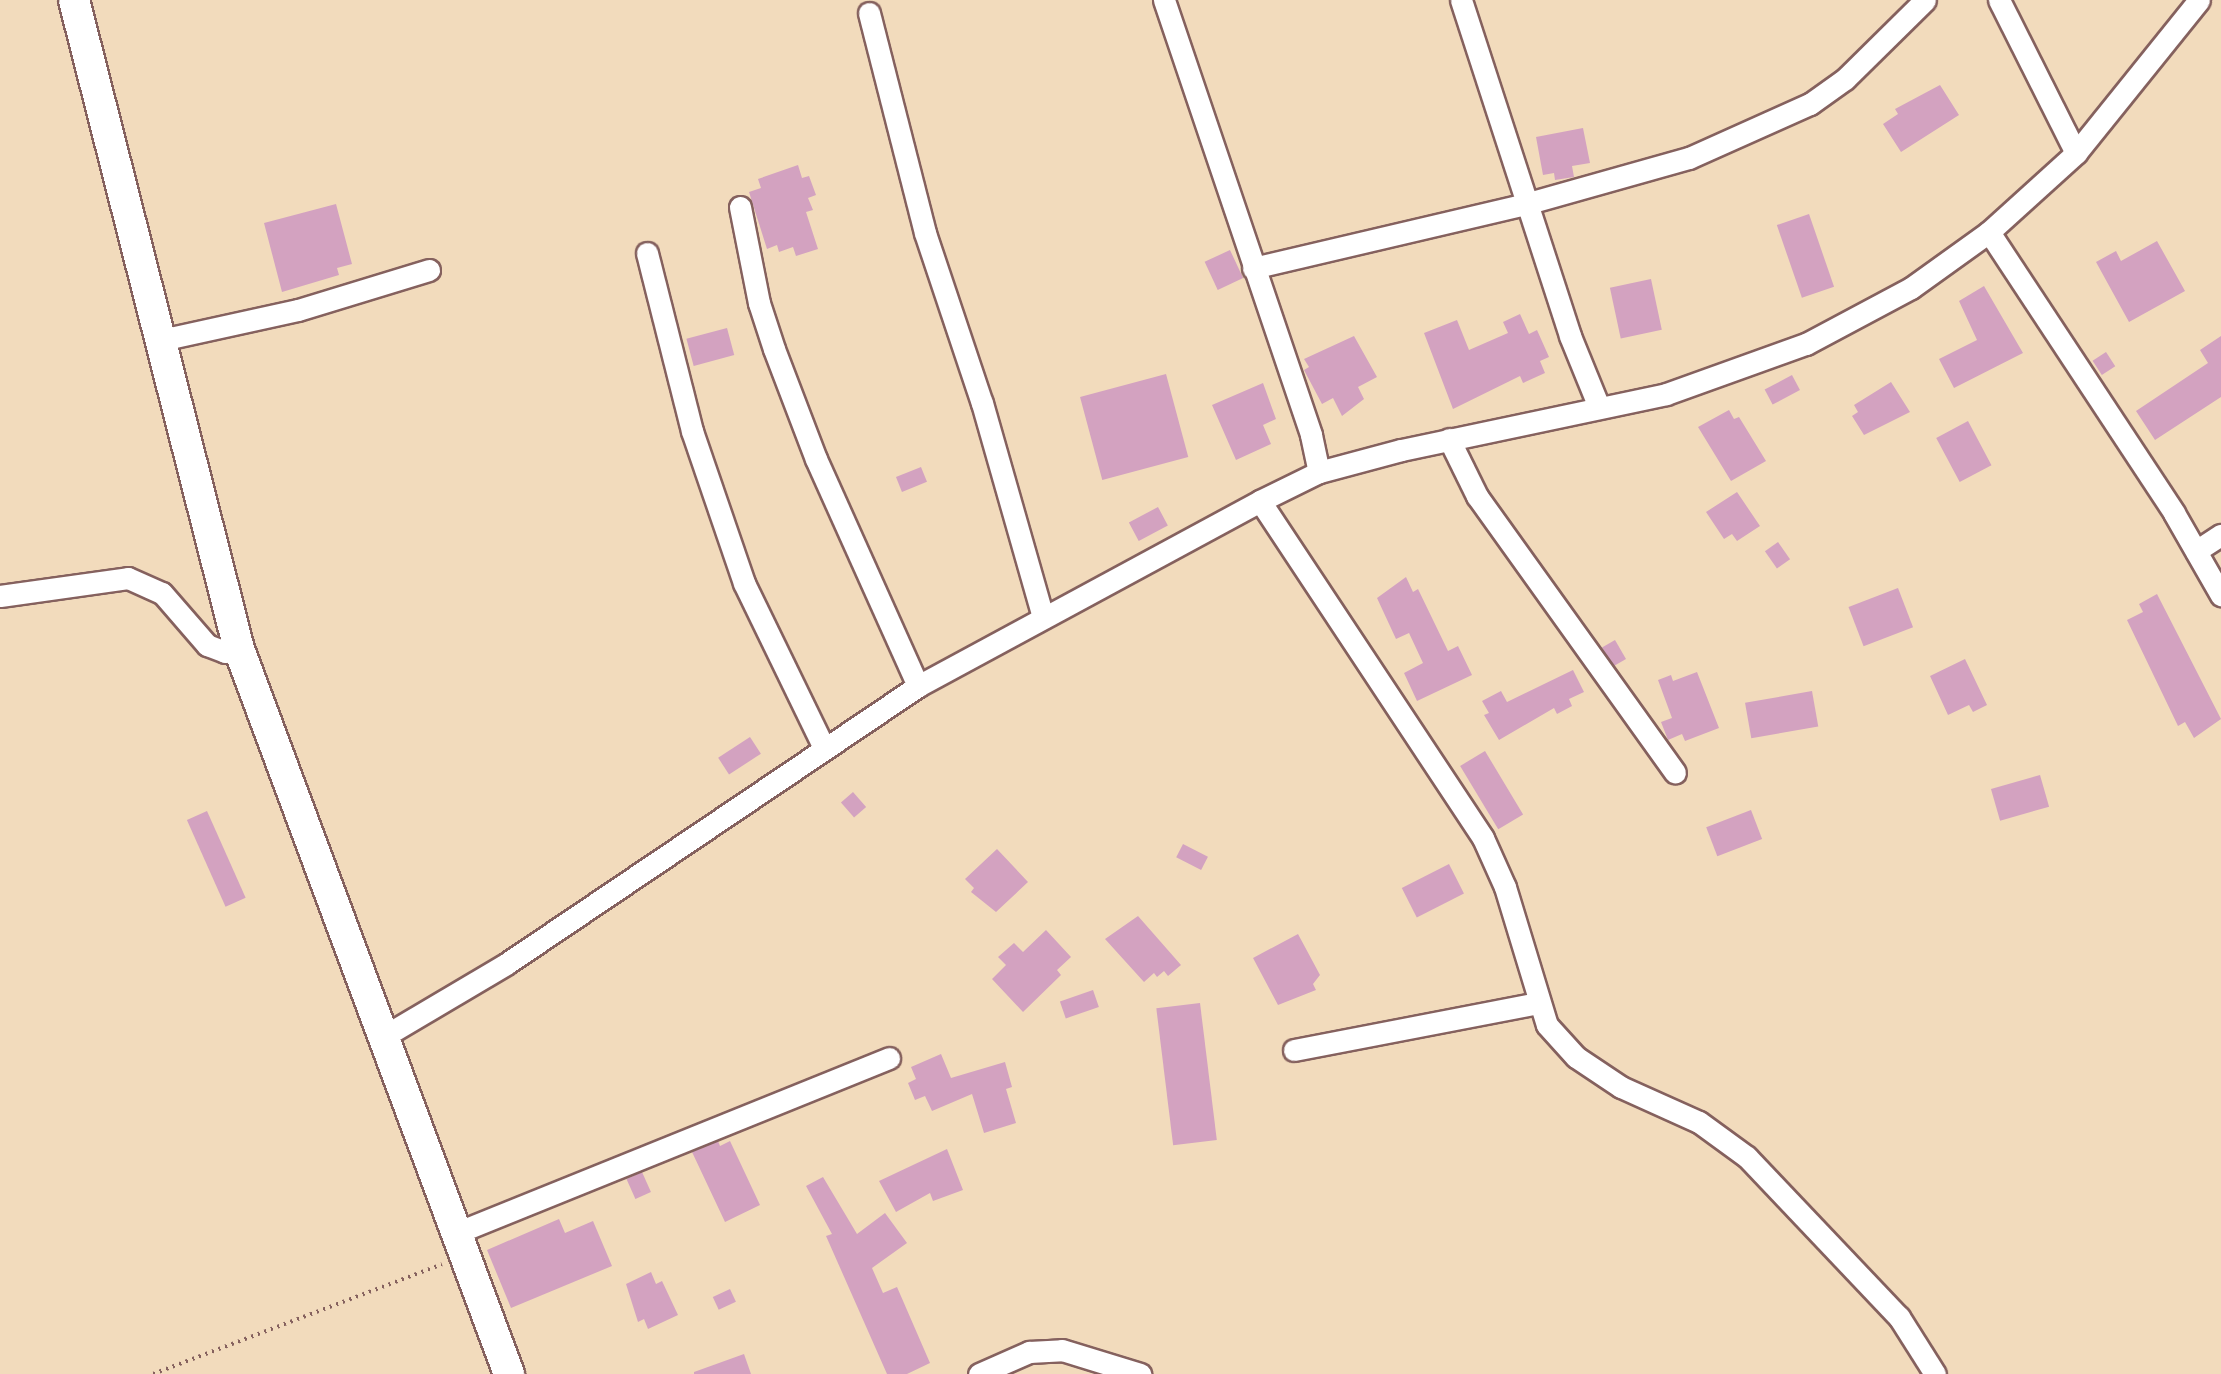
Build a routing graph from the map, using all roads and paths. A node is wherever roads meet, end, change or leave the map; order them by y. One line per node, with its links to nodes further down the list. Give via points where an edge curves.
1 (74, 0): 15 (street)
2 (1164, 0): 13 (street)
3 (1461, 0): 9 (street)
4 (1925, 0): 9 (street, via 1845,79 1810,104 1689,158)
5 (1998, 0): 8 (street)
6 (2199, 0): 8 (street)
7 (869, 13): 24 (street, via 925,233 982,403)
8 (2076, 153): 11 (street)
9 (1525, 204): 13 (street); 16 (street)
10 (740, 206): 26 (street, via 759,303 774,349 816,459)
11 (1989, 232): 16 (street, via 1911,288 1806,344 1666,394); 21 (street)
12 (647, 253): 27 (street, via 692,431 744,583)
13 (1253, 268): 18 (street)
14 (429, 270): 15 (street, via 298,310)
15 (161, 340): 25 (street)
16 (1599, 407): 17 (street)
17 (1449, 439): 18 (street); 28 (street, via 1477,496)
18 (1319, 472): 19 (street)
19 (1260, 501): 24 (street); 29 (street, via 1483,838 1505,887)
20 (2221, 535): 21 (street)
21 (2196, 551): 22 (street)
22 (2221, 595)
23 (0, 596): 25 (street, via 128,578 162,593 207,645 225,652)
24 (1043, 617): 26 (street)
25 (239, 649): 30 (street)
26 (918, 685): 27 (street)
27 (824, 748): 30 (street, via 506,964)
28 (1675, 773)
29 (1538, 1003): 31 (street); 38 (street, via 1547,1025 1576,1057 1621,1087 1699,1122 1747,1157 1899,1317)
30 (381, 1038): 33 (street)
31 (1294, 1050)
32 (888, 1058): 33 (street)
33 (460, 1245): 34 (path); 35 (street)
34 (153, 1374)
35 (509, 1374)
36 (979, 1374): 37 (street, via 1029,1352 1062,1349)
37 (1140, 1374)
38 (1935, 1374)

